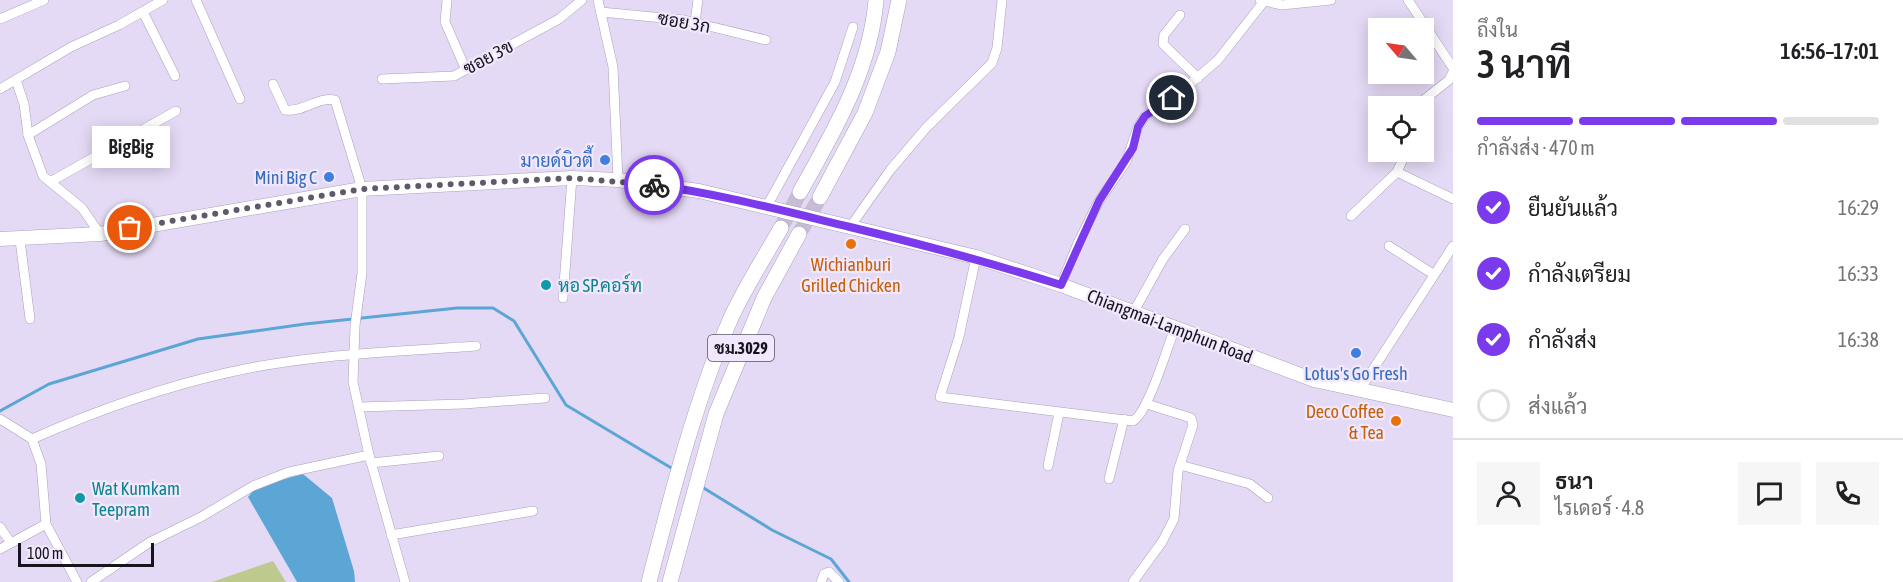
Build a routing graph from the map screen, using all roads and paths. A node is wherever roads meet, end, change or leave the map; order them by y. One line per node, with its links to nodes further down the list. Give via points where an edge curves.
1 (44, 0): 17 (street)
2 (163, 0): 14 (street)
3 (196, 0): 31 (street)
4 (447, 0): 21 (street, via 445,22)
5 (582, 0): 21 (street, ซอย 3ข, via 559,19)
6 (598, 0): 15 (street)
7 (698, 0): 18 (street)
8 (876, 0): 40 (main road, via 863,69)
9 (899, 0): 41 (main road, via 888,52 865,113)
10 (1002, 0): 45 (street, via 998,48 992,63 926,128)
11 (1331, 0): 13 (street, via 1282,4)
12 (1408, 0): 22 (street)
13 (1263, 1): 24 (street, via 1218,60)
14 (143, 12): 23 (street); 26 (street, via 70,47)
15 (601, 12): 18 (street, ซอย 3ก); 37 (street, via 613,67)
16 (1180, 15): 24 (street, via 1164,35 1162,44)
17 (0, 19)
18 (695, 22): 20 (street, ซอย 3ก)
19 (853, 27): 43 (street, via 835,82)
20 (766, 40)
21 (466, 70): 25 (street, ซอย 3ข, via 454,76)
22 (1453, 70): 30 (street, via 1449,80)
23 (176, 75)
24 (1198, 78): 56 (street, via 1145,116 1129,155 1099,201)
25 (382, 79)
26 (16, 80): 29 (street); 33 (street)
27 (273, 84): 39 (street, via 285,110 335,100)
28 (125, 86): 33 (street, via 93,95)
29 (0, 89)
30 (1429, 96)
31 (240, 99)
32 (176, 111): 38 (street)
33 (28, 135): 38 (street, via 43,176)
34 (1402, 162): 35 (street)
35 (1397, 172): 42 (street); 44 (street)
36 (572, 178): 37 (main road, Chiangmai-Lamphun Road); 39 (main road, Chiangmai-Lamphun Road); 57 (street)
37 (618, 180): 43 (main road, Chiangmai-Lamphun Road, via 699,191)
38 (50, 182): 48 (street, via 82,208)
39 (362, 189): 48 (main road, Chiangmai-Lamphun Road); 62 (street, via 362,273)
40 (801, 192)
41 (820, 197)
42 (1453, 199)
43 (767, 206): 45 (main road, Chiangmai-Lamphun Road)
44 (1351, 216)
45 (850, 227): 54 (main road, Chiangmai-Lamphun Road)
46 (780, 228): 87 (main road, ชม.3029, via 731,318 691,423)
47 (1185, 229): 58 (street)
48 (100, 234): 51 (main road, Chiangmai-Lamphun Road)
49 (799, 234): 88 (main road, ชม.3029, via 764,298 716,414)
50 (0, 239): 51 (main road, Chiangmai-Lamphun Road)
51 (20, 240): 59 (street)
52 (1389, 246): 55 (street)
53 (1453, 246): 55 (street)
54 (976, 258): 56 (main road, Chiangmai-Lamphun Road); 68 (street, via 959,337 940,397)
55 (1433, 274): 63 (street)
56 (1061, 285): 58 (main road, Chiangmai-Lamphun Road)
57 (563, 298)
58 (1133, 313): 60 (main road, Chiangmai-Lamphun Road)
59 (30, 319)
60 (1175, 328): 63 (main road, Chiangmai-Lamphun Road, via 1314,380); 65 (street)
61 (476, 346): 62 (street)
62 (353, 355): 66 (street); 71 (street, via 227,373 150,395)
63 (1359, 391): 67 (main road, Chiangmai-Lamphun Road)
64 (545, 398): 66 (street)
65 (1147, 404): 70 (street, via 1140,417); 74 (street, via 1191,418 1194,425)
66 (359, 407): 73 (street)
67 (1453, 410)
68 (1059, 413): 70 (street); 75 (street)
69 (0, 419): 71 (street)
70 (1128, 420): 76 (street)
71 (32, 439): 79 (street, via 40,464)
72 (439, 456): 73 (street)
73 (370, 459): 81 (street); 85 (street, via 289,472 253,486 150,542)
74 (1180, 465): 77 (street, via 1250,483); 91 (street, via 1174,490 1174,519)
75 (1048, 466)
76 (1109, 479)
77 (1268, 498)
78 (533, 511): 81 (street)
79 (46, 524): 82 (street); 84 (street)
80 (0, 527): 82 (street)
81 (391, 535): 86 (street)
82 (11, 543): 83 (street)
83 (0, 549)
84 (77, 582)
85 (91, 582)
86 (405, 582)
87 (649, 582)
88 (670, 582)
89 (821, 582): 90 (street, via 829,572)
90 (839, 582)
91 (1132, 582)

